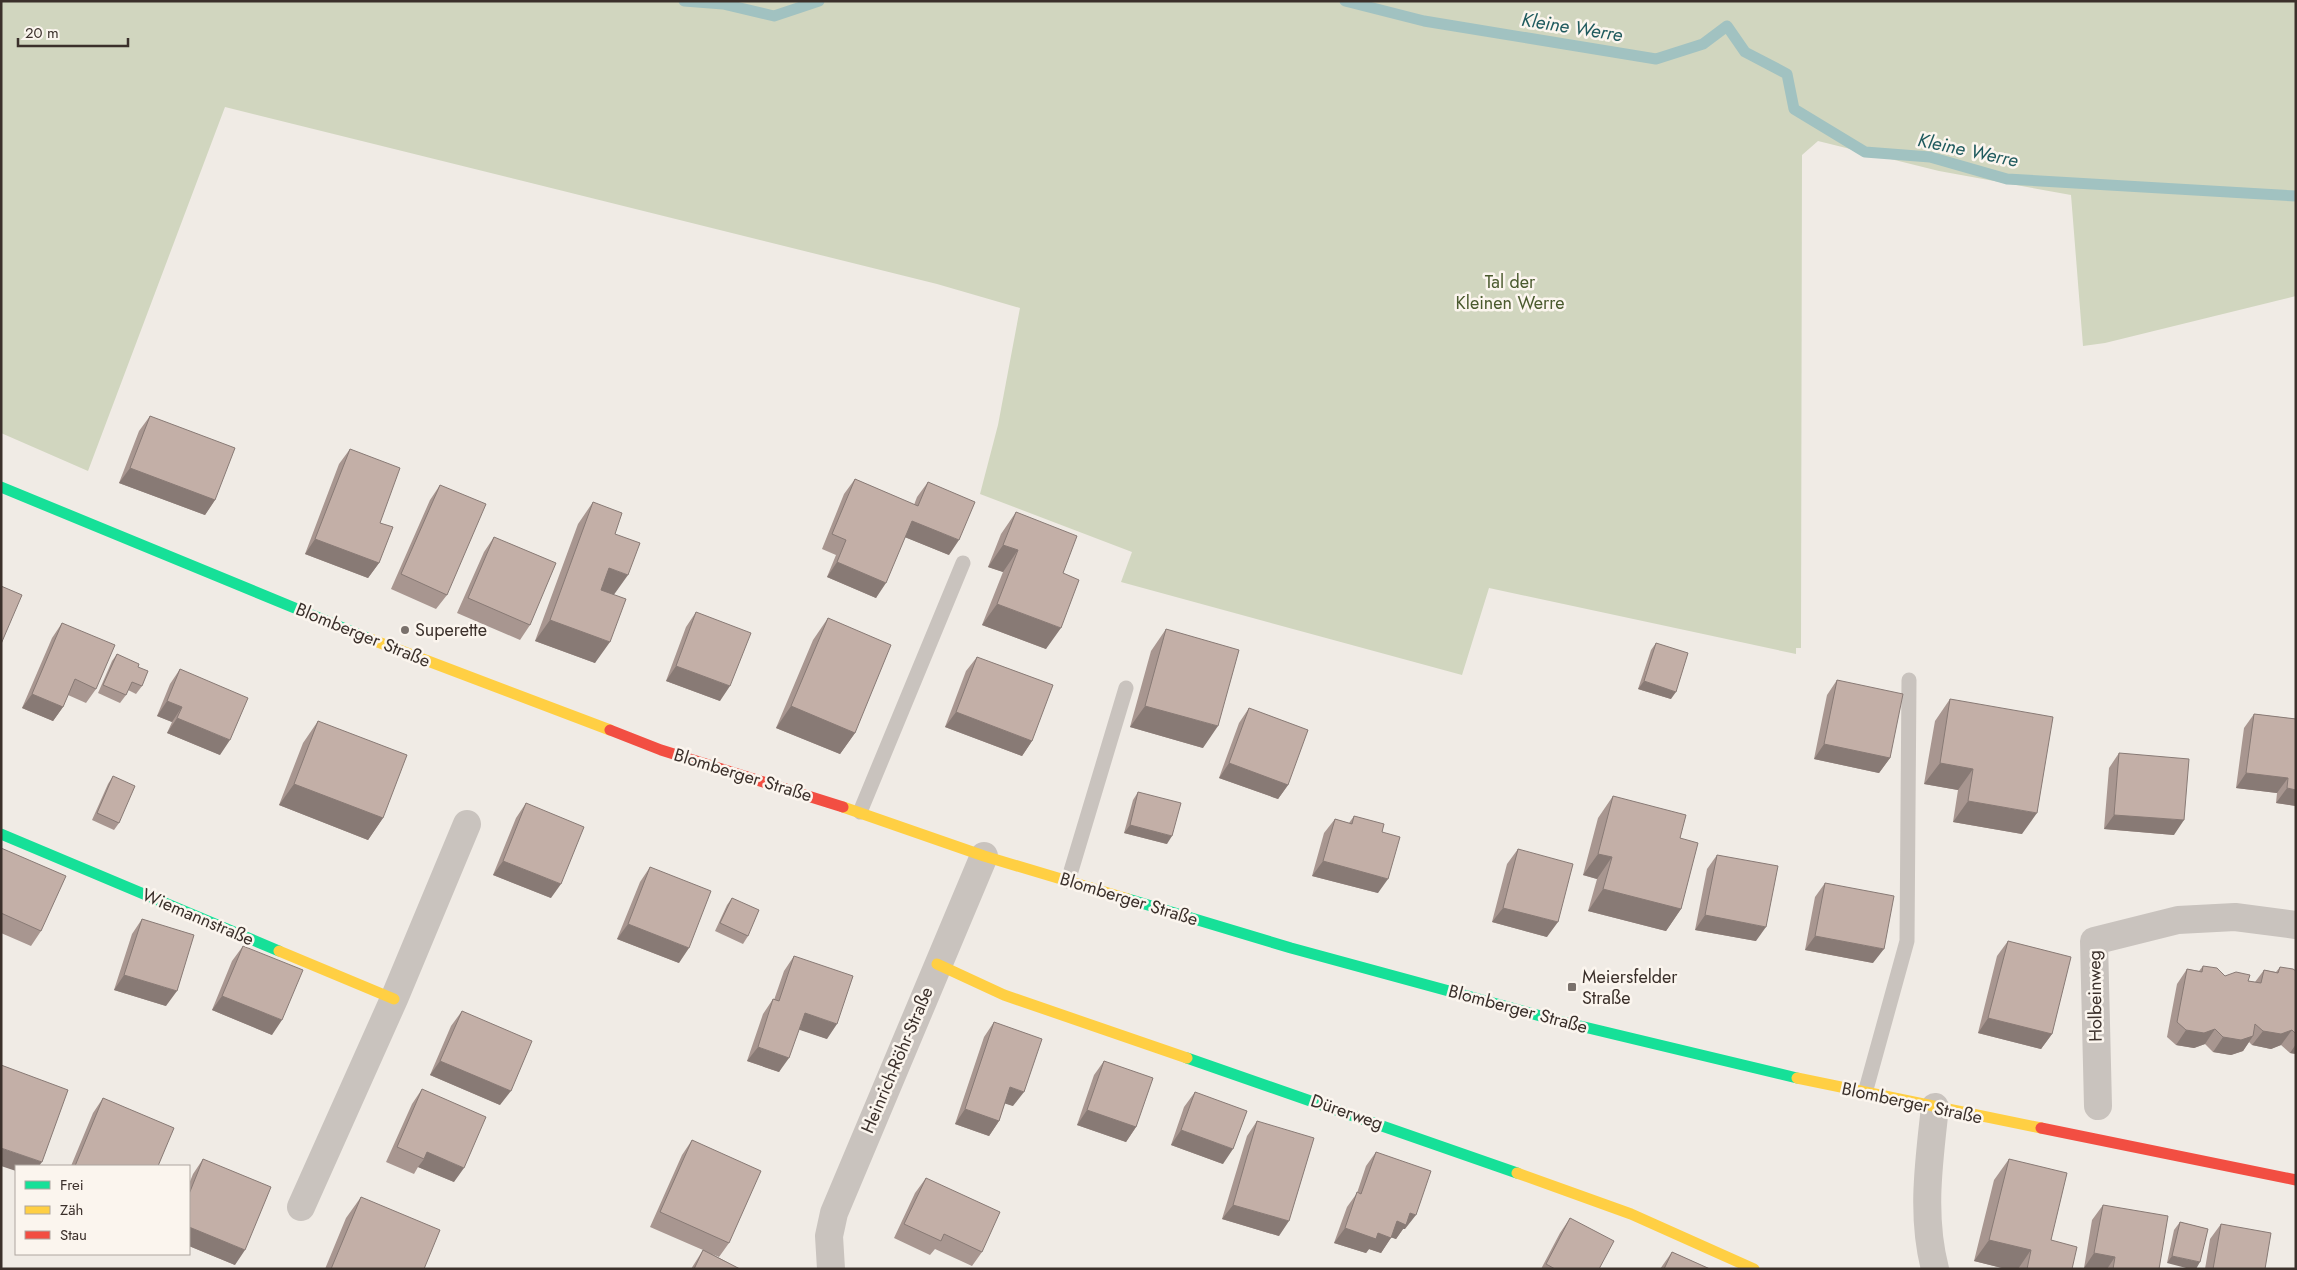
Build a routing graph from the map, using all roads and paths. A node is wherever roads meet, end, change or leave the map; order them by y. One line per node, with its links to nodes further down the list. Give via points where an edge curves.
1 (1, 487): 5 (street, Blomberger Straße, via 377,642 661,750)
2 (963, 563): 5 (lane)
3 (1909, 680): 13 (lane, via 1907,941)
4 (1126, 688): 9 (lane)
5 (860, 812): 8 (street, Blomberger Straße)
6 (467, 824): 12 (street)
7 (1, 834): 12 (street, Wiemannstraße)
8 (984, 856): 9 (street, Blomberger Straße); 11 (street, Heinrich-Röhr-Straße)
9 (1068, 881): 13 (street, Blomberger Straße, via 1291,948 1559,1021)
10 (2296, 925): 14 (street, Holbeinweg, via 2235,917 2178,920 2094,941)
11 (937, 964): 18 (street, Heinrich-Röhr-Straße, via 834,1213 829,1236); 19 (street, Dürerweg, via 1004,995 1430,1141 1631,1214)
12 (394, 999): 17 (street)
13 (1865, 1093): 15 (street, Blomberger Straße)
14 (2098, 1106)
15 (1935, 1108): 16 (street, Blomberger Straße); 20 (street, via 1926,1188 1930,1247)
16 (2296, 1180)
17 (301, 1207)
18 (831, 1269)
19 (1754, 1269)
20 (1935, 1269)

